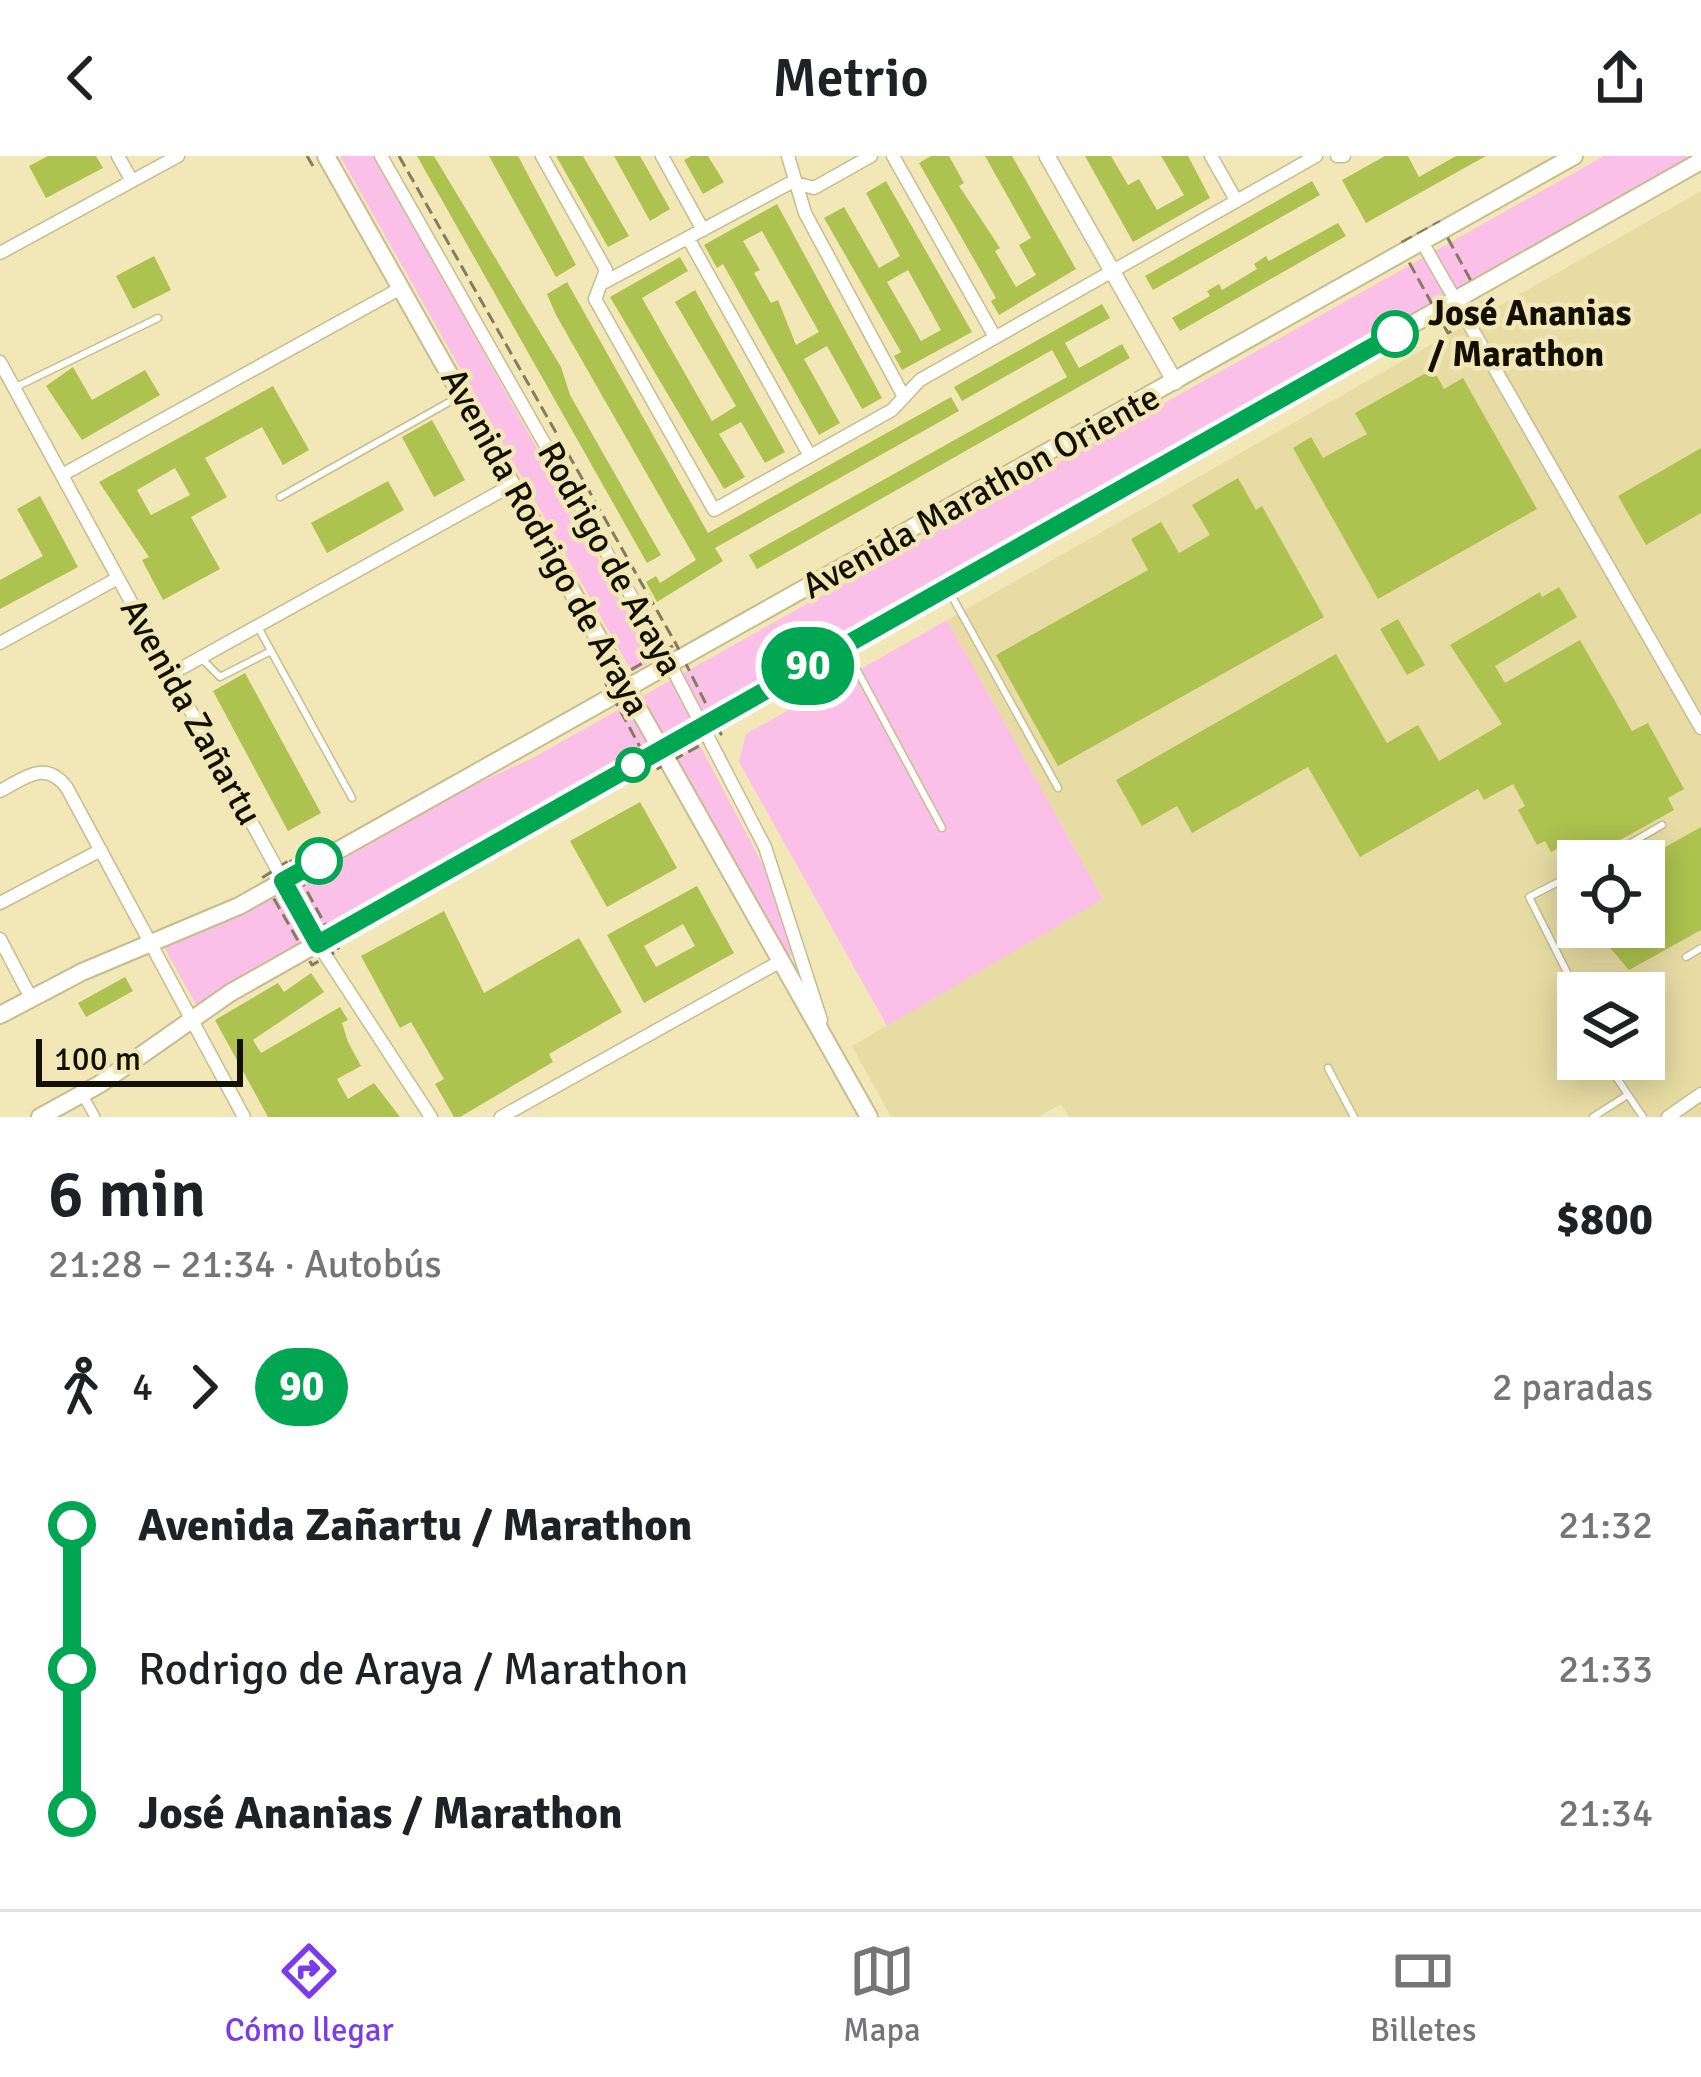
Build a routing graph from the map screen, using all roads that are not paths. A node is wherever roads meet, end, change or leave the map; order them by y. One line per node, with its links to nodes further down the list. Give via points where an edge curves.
1 (118, 156): 15 (street)
2 (178, 156): 15 (street)
3 (326, 156): 24 (main road, Avenida Rodrigo de Araya)
4 (381, 156): 43 (street, Rodrigo de Araya)
5 (542, 156): 23 (street, via 606,271)
6 (662, 156): 18 (street)
7 (788, 156): 16 (street)
8 (871, 156): 16 (street, via 814,188)
9 (893, 156): 27 (street)
10 (1047, 156): 22 (street)
11 (1211, 156): 17 (street)
12 (1316, 156): 17 (street)
13 (1574, 156): 20 (main road, Avenida Marathon Oriente)
14 (1701, 161): 25 (main road, Avenida Marathon Oriente)
15 (132, 181): 21 (street)
16 (800, 187): 18 (street, via 792,182); 32 (street, via 805,213)
17 (1236, 200): 22 (street)
18 (704, 230): 19 (street)
19 (688, 238): 23 (street); 33 (street)
20 (1422, 242): 25 (street); 29 (main road, Avenida Marathon Oriente)
21 (0, 253)
22 (1112, 271): 27 (street); 29 (street)
23 (603, 283): 33 (street, via 595,298 714,510)
24 (401, 288): 31 (main road, Avenida Rodrigo de Araya); 34 (street)
25 (1456, 300): 38 (main road, Avenida Marathon Oriente); 48 (street)
26 (158, 318): 30 (lane)
27 (995, 337): 32 (street, via 920,380)
28 (0, 362): 30 (street, Avenida Zañartu)
29 (1175, 382): 43 (main road, Avenida Marathon Oriente)
30 (14, 388): 34 (street, Avenida Zañartu)
31 (462, 395): 35 (main road, Avenida Rodrigo de Araya); 36 (lane)
32 (904, 398): 33 (street)
33 (810, 456)
34 (62, 476): 37 (street, Avenida Zañartu)
35 (512, 485): 39 (street); 46 (main road, Avenida Rodrigo de Araya)
36 (280, 497)
37 (118, 578): 40 (street); 45 (street, Avenida Zañartu)
38 (947, 588): 41 (main road, Avenida Marathon Oriente); 50 (lane)
39 (257, 626): 42 (lane); 44 (street)
40 (0, 643)
41 (844, 646): 47 (main road, Avenida Marathon Oriente); 54 (lane)
42 (271, 651): 44 (lane, via 220,677); 52 (lane)
43 (674, 655): 46 (main road, Avenida Marathon Oriente); 47 (street, Rodrigo de Araya)
44 (201, 657): 45 (street)
45 (171, 674): 57 (street, Avenida Zañartu)
46 (621, 688): 49 (main road, Avenida Rodrigo de Araya); 57 (main road, Avenida Marathon Oriente)
47 (709, 728): 49 (main road, Avenida Marathon Oriente); 70 (street, Rodrigo de Araya, via 772,865)
48 (1701, 728)
49 (659, 756): 62 (main road, Avenida Marathon Oriente); 65 (main road, Avenida Rodrigo de Araya)
50 (1058, 788)
51 (0, 791): 56 (street, via 37,771 52,773)
52 (352, 798)
53 (1662, 825): 55 (lane)
54 (942, 827)
55 (1636, 840)
56 (101, 850): 59 (street); 61 (street)
57 (283, 881): 61 (main road, Avenida Marathon Oriente); 62 (street, Avenida Zañartu)
58 (1557, 883): 66 (lane, via 1529,897)
59 (0, 904)
60 (0, 939): 67 (street)
61 (152, 944): 67 (main road, Avenida Marathon Oriente); 69 (street)
62 (318, 944): 69 (main road, Avenida Marathon Oriente); 79 (street, Avenida Zañartu)
63 (1701, 948): 64 (lane)
64 (1687, 957)
65 (782, 961): 70 (main road, Avenida Rodrigo de Araya); 80 (street)
66 (1567, 972)
67 (32, 998): 68 (main road, Avenida Marathon Oriente)
68 (0, 1015)
69 (191, 1019): 73 (main road, Avenida Marathon Oriente); 78 (street)
70 (828, 1044): 81 (main road, Avenida Rodrigo de Araya)
71 (1328, 1068): 82 (lane)
72 (1616, 1080): 75 (lane)
73 (82, 1094): 76 (main road, Avenida Marathon Oriente); 77 (street)
74 (1701, 1094): 85 (street)
75 (1626, 1096): 83 (lane); 84 (lane)
76 (40, 1117)
77 (95, 1117)
78 (244, 1117)
79 (431, 1117)
80 (501, 1117)
81 (869, 1117)
82 (1354, 1117)
83 (1593, 1117)
84 (1643, 1117)
85 (1668, 1117)

